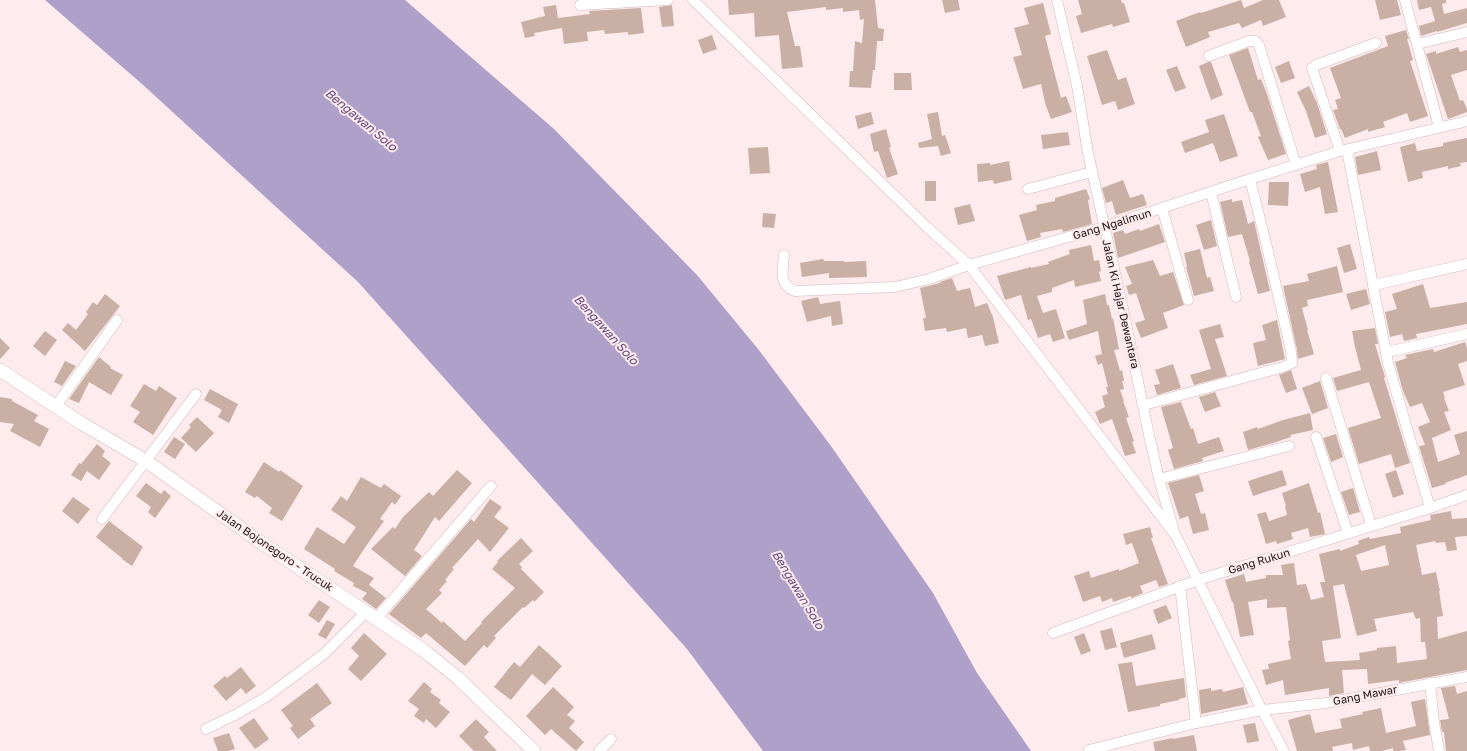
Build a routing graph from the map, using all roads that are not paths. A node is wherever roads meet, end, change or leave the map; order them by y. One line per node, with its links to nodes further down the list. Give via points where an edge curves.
1 (668, 0): 5 (street)
2 (693, 0): 22 (street)
3 (1057, 0): 14 (street, Jalan Ki Hajar Dewantara)
4 (1405, 0): 8 (street)
5 (580, 5)
6 (1467, 32): 8 (street)
7 (1376, 43): 12 (street, via 1312,68)
8 (1417, 44): 11 (street)
9 (1209, 56): 13 (street, via 1249,41 1256,41)
10 (1467, 121): 11 (street, Gang Ngalimun)
11 (1439, 127): 12 (street, Gang Ngalimun)
12 (1344, 150): 13 (street, Gang Ngalimun); 23 (street)
13 (1296, 165): 15 (street, Gang Ngalimun)
14 (1092, 172): 16 (street); 19 (street, Jalan Ki Hajar Dewantara)
15 (1250, 179): 17 (street, Gang Ngalimun); 32 (street, via 1292,363)
16 (1028, 189)
17 (1211, 192): 18 (street, Gang Ngalimun); 24 (street)
18 (1162, 208): 19 (street, Gang Ngalimun); 25 (street)
19 (1104, 227): 22 (street, Gang Ngalimun); 32 (street, Jalan Ki Hajar Dewantara)
20 (784, 254): 22 (street, Gang Ngalimun, via 783,282 787,288 795,291 895,287 929,279)
21 (1467, 264): 23 (street)
22 (969, 265): 44 (street)
23 (1374, 285): 28 (street)
24 (1236, 297)
25 (1188, 300)
26 (117, 320): 33 (street)
27 (1467, 334): 28 (street)
28 (1387, 352): 40 (street)
29 (0, 370): 33 (street, Jalan Bojonegoro - Trucuk)
30 (1326, 378): 42 (street)
31 (196, 394): 36 (street)
32 (1144, 405): 37 (street, Jalan Ki Hajar Dewantara)
33 (56, 406): 36 (street, Jalan Bojonegoro - Trucuk)
34 (1316, 437): 43 (street)
35 (1289, 446): 37 (street)
36 (146, 461): 41 (street); 47 (street, Jalan Bojonegoro - Trucuk, via 256,539)
37 (1159, 479): 44 (street, Jalan Ki Hajar Dewantara)
38 (491, 486): 47 (street)
39 (1467, 495): 40 (street, Gang Rukun)
40 (1430, 508): 42 (street, Gang Rukun)
41 (102, 519)
42 (1371, 525): 43 (street, Gang Rukun)
43 (1348, 533): 45 (street, Gang Rukun)
44 (1176, 536): 45 (street)
45 (1198, 580): 46 (street, Gang Rukun); 51 (street)
46 (1180, 586): 48 (street, Gang Rukun); 52 (street)
47 (371, 615): 53 (street, via 266,697); 56 (street, Jalan Bojonegoro - Trucuk, via 423,650 458,678)
48 (1053, 633)
49 (1467, 677): 50 (street, Gang Mawar)
50 (1430, 683): 51 (street, Gang Mawar, via 1326,703); 59 (street)
51 (1262, 710): 52 (street, Gang Mawar); 58 (street)
52 (1196, 723): 55 (street, Gang Mawar)
53 (206, 729)
54 (611, 739): 57 (street)
55 (1089, 750)
56 (534, 751)
57 (599, 751)
58 (1284, 751)
59 (1439, 751)

